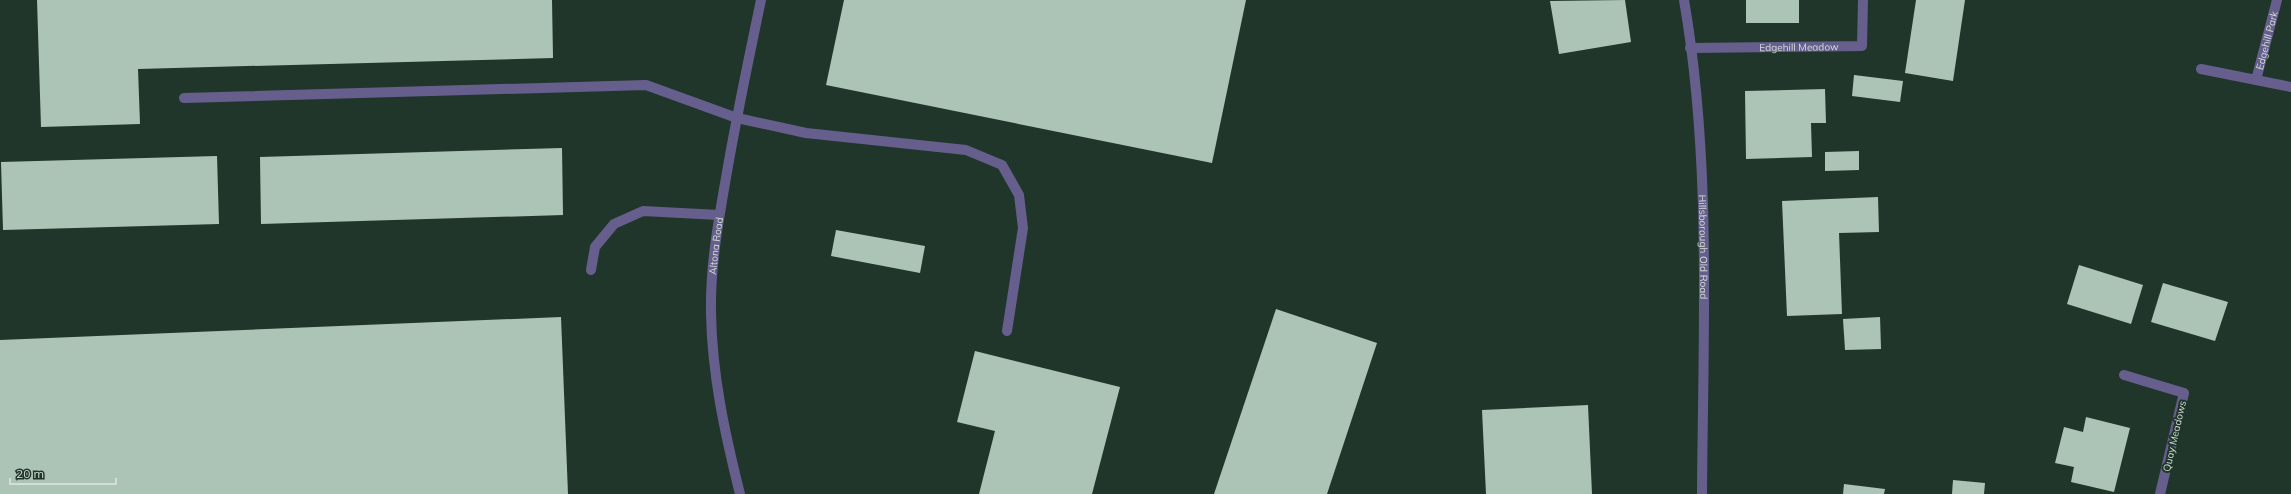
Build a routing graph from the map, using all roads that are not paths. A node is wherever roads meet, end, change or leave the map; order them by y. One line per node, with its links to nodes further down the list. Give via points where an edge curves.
1 (761, 0): 10 (street, Altona Road)
2 (1684, 0): 5 (street, Hillsborough Old Road)
3 (1863, 0): 5 (street, Edgehill Meadow, via 1862,46)
4 (2277, 0): 7 (street, Edgehill Park)
5 (1690, 48): 16 (street, Hillsborough Old Road, via 1699,130 1703,234)
6 (2201, 69): 7 (street, Edgehill Park)
7 (2256, 80): 8 (street, Edgehill Park)
8 (2291, 87)
9 (184, 98): 10 (street, via 646,85)
10 (737, 118): 11 (street, Altona Road); 13 (street, via 806,133 966,150 1002,165 1019,195 1023,228)
11 (719, 215): 12 (street, via 643,212 614,224 595,248); 15 (street, Altona Road, via 711,312 714,371 724,430)
12 (591, 270)
13 (1007, 331)
14 (2124, 376): 17 (street, Quay Meadows, via 2184,392)
15 (740, 494)
16 (1702, 494)
17 (2160, 494)

